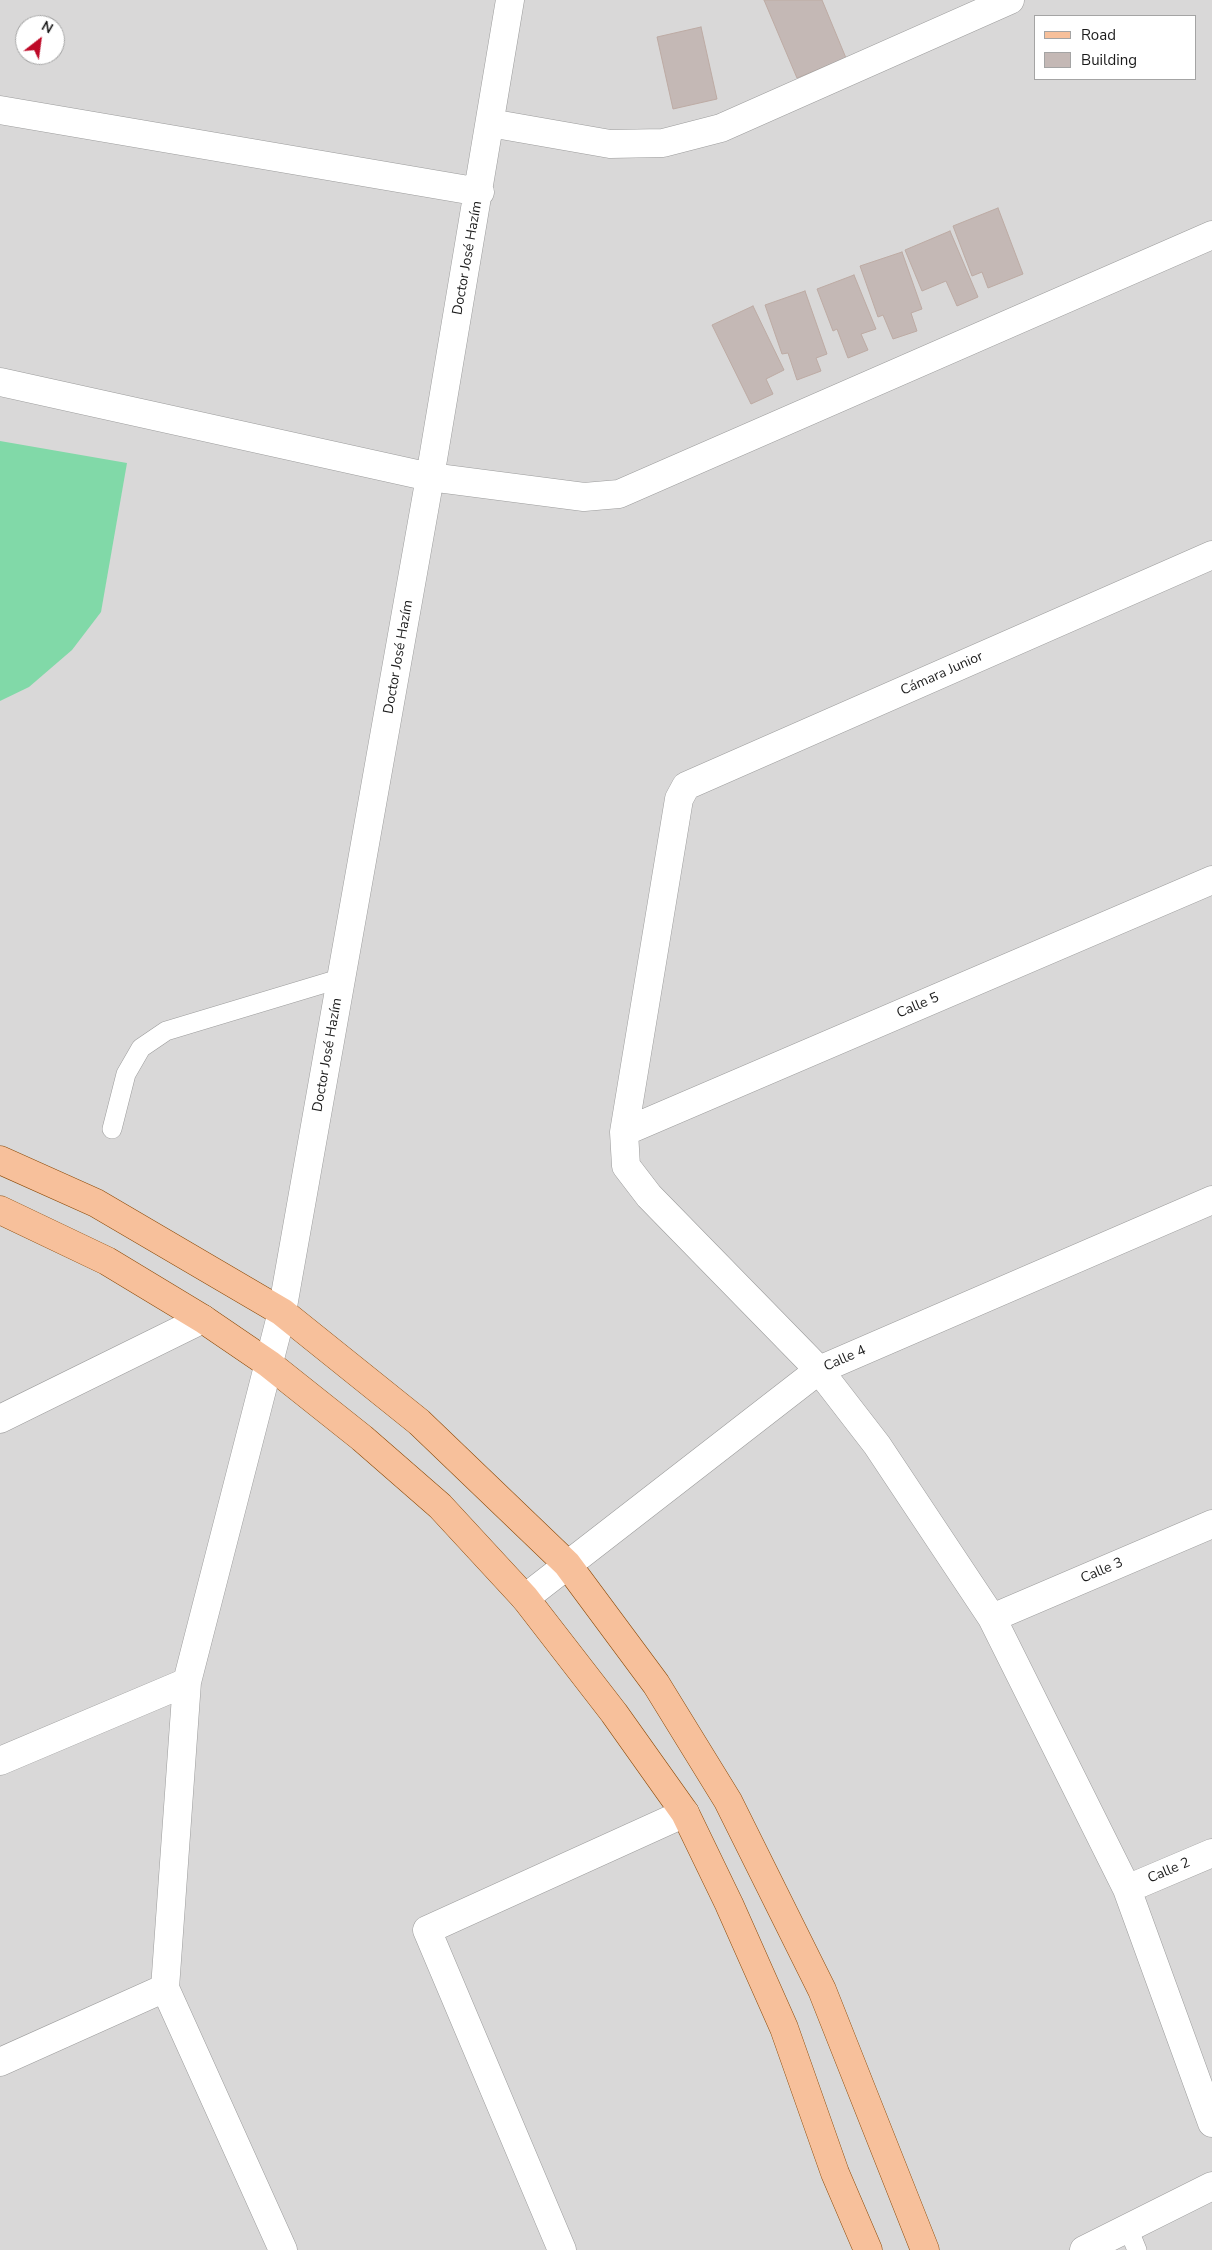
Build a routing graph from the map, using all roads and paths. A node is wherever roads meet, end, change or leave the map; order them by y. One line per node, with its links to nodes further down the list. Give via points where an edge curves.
1 (510, 0): 4 (street, Doctor José Hazím)
2 (1010, 0): 4 (street, via 721,128 663,143 610,144)
3 (0, 110): 5 (street)
4 (490, 123): 5 (street, Doctor José Hazím)
5 (480, 192): 8 (street, Doctor José Hazím)
6 (1212, 235): 8 (street, via 619,494 584,497)
7 (0, 382): 8 (street)
8 (430, 477): 11 (street, Doctor José Hazím)
9 (1212, 555): 13 (street, Cámara Junior, via 686,786 679,799)
10 (1212, 880): 13 (street, Calle 5)
11 (342, 978): 12 (lane, via 166,1031 141,1048 126,1074); 17 (street, Doctor José Hazím)
12 (112, 1129)
13 (624, 1132): 20 (street, via 626,1166 649,1196)
14 (0, 1160): 17 (main road, via 96,1203)
15 (1212, 1200): 20 (street, Calle 4)
16 (0, 1210): 18 (main road, via 107,1261)
17 (282, 1312): 19 (street, Doctor José Hazím); 23 (main road, via 420,1422)
18 (203, 1319): 19 (main road); 21 (street)
19 (269, 1364): 24 (main road, via 440,1506); 26 (street, Doctor José Hazím)
20 (819, 1370): 23 (street, Calle 4); 25 (street, via 877,1445)
21 (0, 1419)
22 (1212, 1524): 25 (street, Calle 3)
23 (567, 1564): 24 (street, Calle 4); 39 (main road, via 656,1684 728,1801 822,1990)
24 (525, 1598): 28 (main road, via 614,1713)
25 (992, 1618): 30 (street)
26 (187, 1682): 27 (street); 31 (street, Doctor José Hazím)
27 (0, 1760)
28 (685, 1813): 37 (street, via 427,1930); 38 (main road, via 730,1904 784,2028 835,2173)
29 (1212, 1853): 30 (street, Calle 2)
30 (1127, 1888): 33 (street)
31 (165, 1988): 32 (street); 36 (street)
32 (0, 2062)
33 (1212, 2123)
34 (1212, 2186): 35 (street)
35 (1133, 2239): 40 (street)
36 (283, 2250)
37 (562, 2250)
38 (868, 2250)
39 (925, 2250)
40 (1084, 2250)

